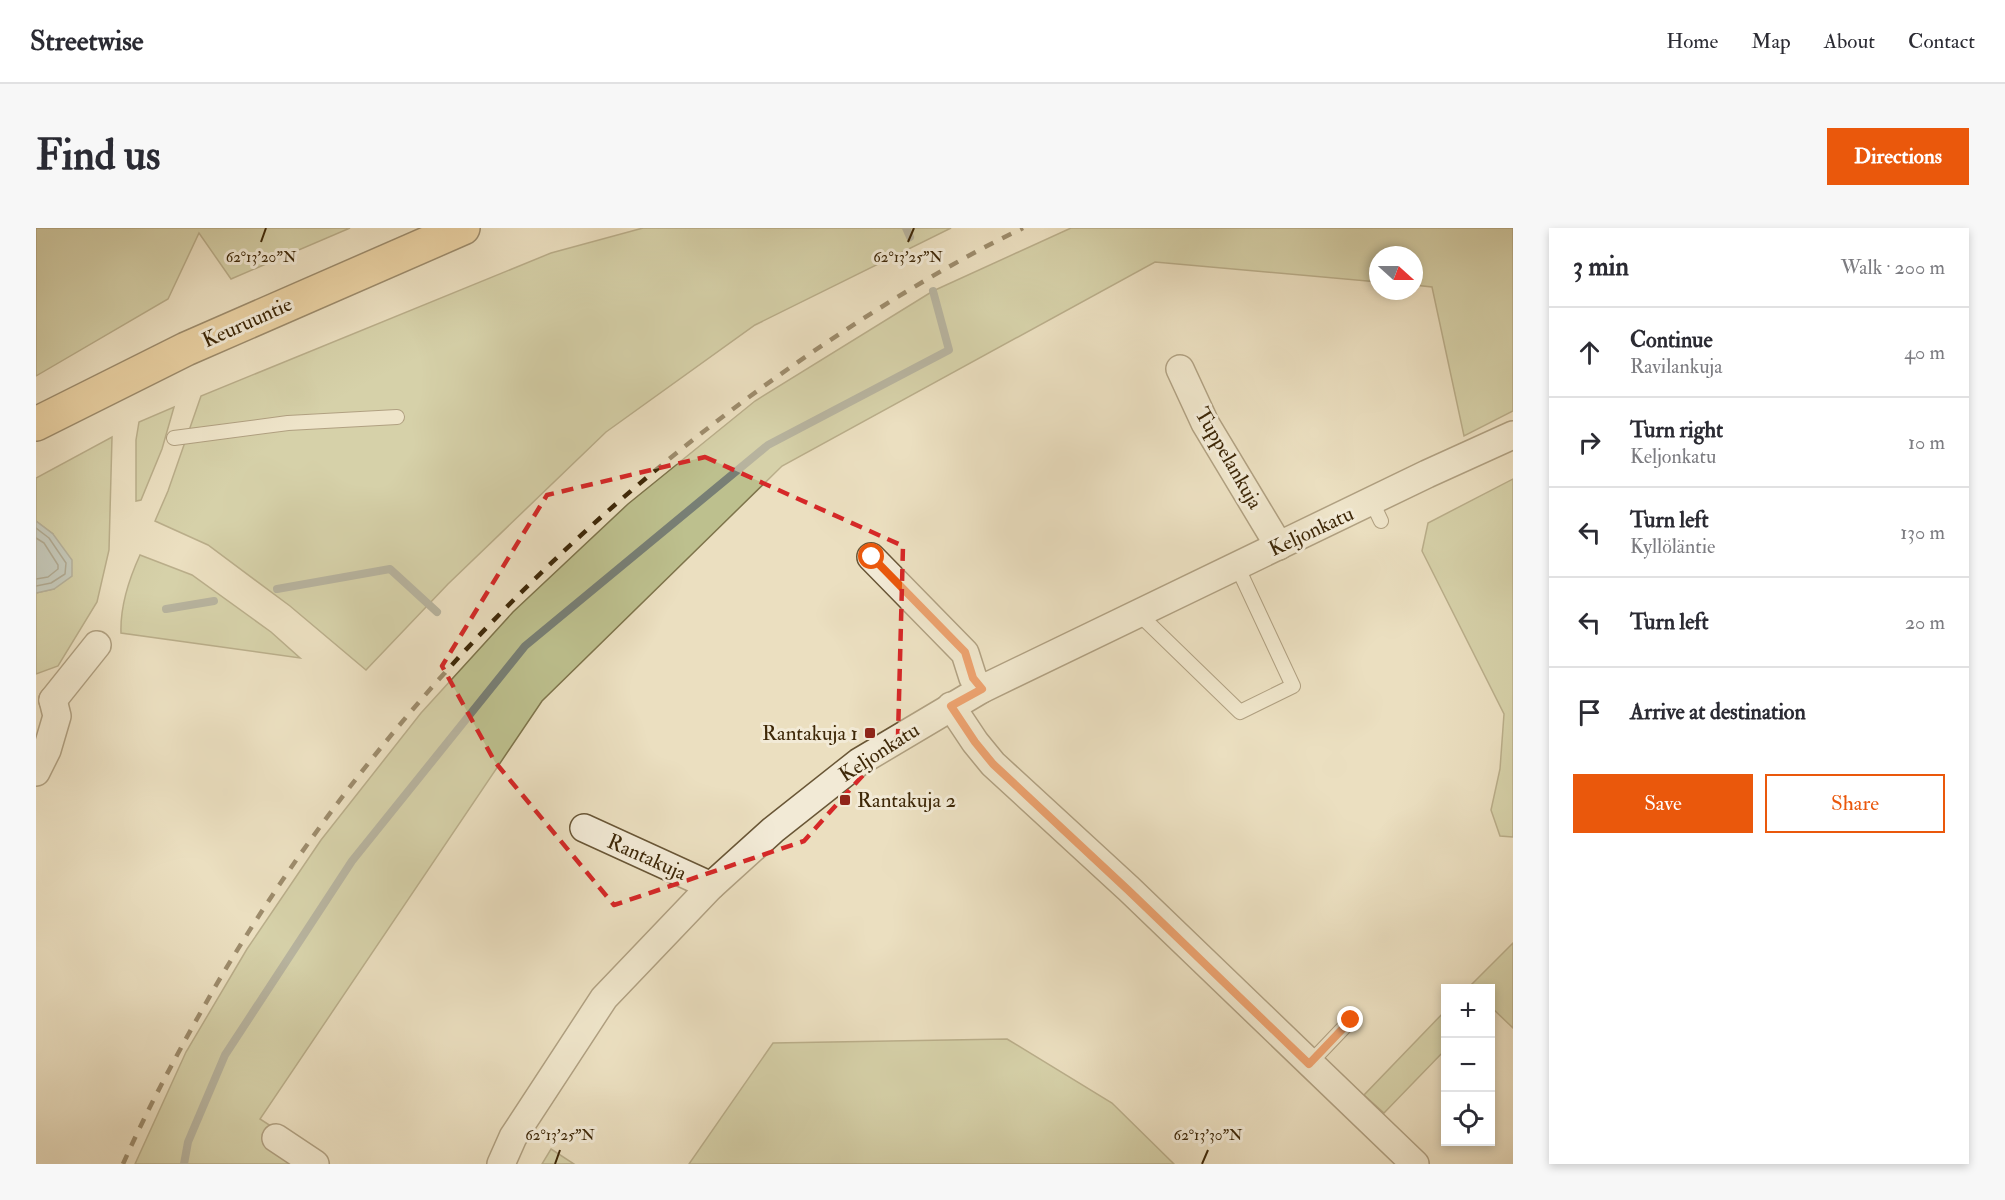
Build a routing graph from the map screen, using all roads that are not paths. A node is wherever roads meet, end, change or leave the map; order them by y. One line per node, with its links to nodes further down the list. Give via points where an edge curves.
1 (463, 228): 4 (highway, Keuruuntie, via 186,349)
2 (1180, 369): 7 (street, Tuppelankuja, via 1205,423)
3 (397, 417): 6 (lane, via 288,423)
4 (36, 424)
5 (1513, 435): 7 (street, Keljonkatu, via 1427,474 1376,511)
6 (174, 438)
7 (1279, 546): 9 (street, Keljonkatu)
8 (872, 557): 12 (street, via 965,652 973,678)
9 (1237, 566): 10 (street, Keljonkatu); 10 (lane, via 1293,686 1240,712)
10 (1139, 614): 12 (street, Keljonkatu)
11 (97, 645): 13 (street)
12 (982, 689): 14 (street, Keljonkatu)
13 (45, 696): 15 (street, via 57,716)
14 (951, 706): 17 (street, Keljonkatu, via 859,762 773,830); 19 (street, via 993,764)
15 (36, 772)
16 (584, 828): 17 (street, Rantakuja)
17 (711, 886): 22 (street, Keljonkatu, via 604,998 513,1137)
18 (1351, 1020): 19 (lane)
19 (1309, 1064): 23 (street)
20 (276, 1138): 21 (street)
21 (315, 1164)
22 (501, 1164)
23 (1415, 1164)

